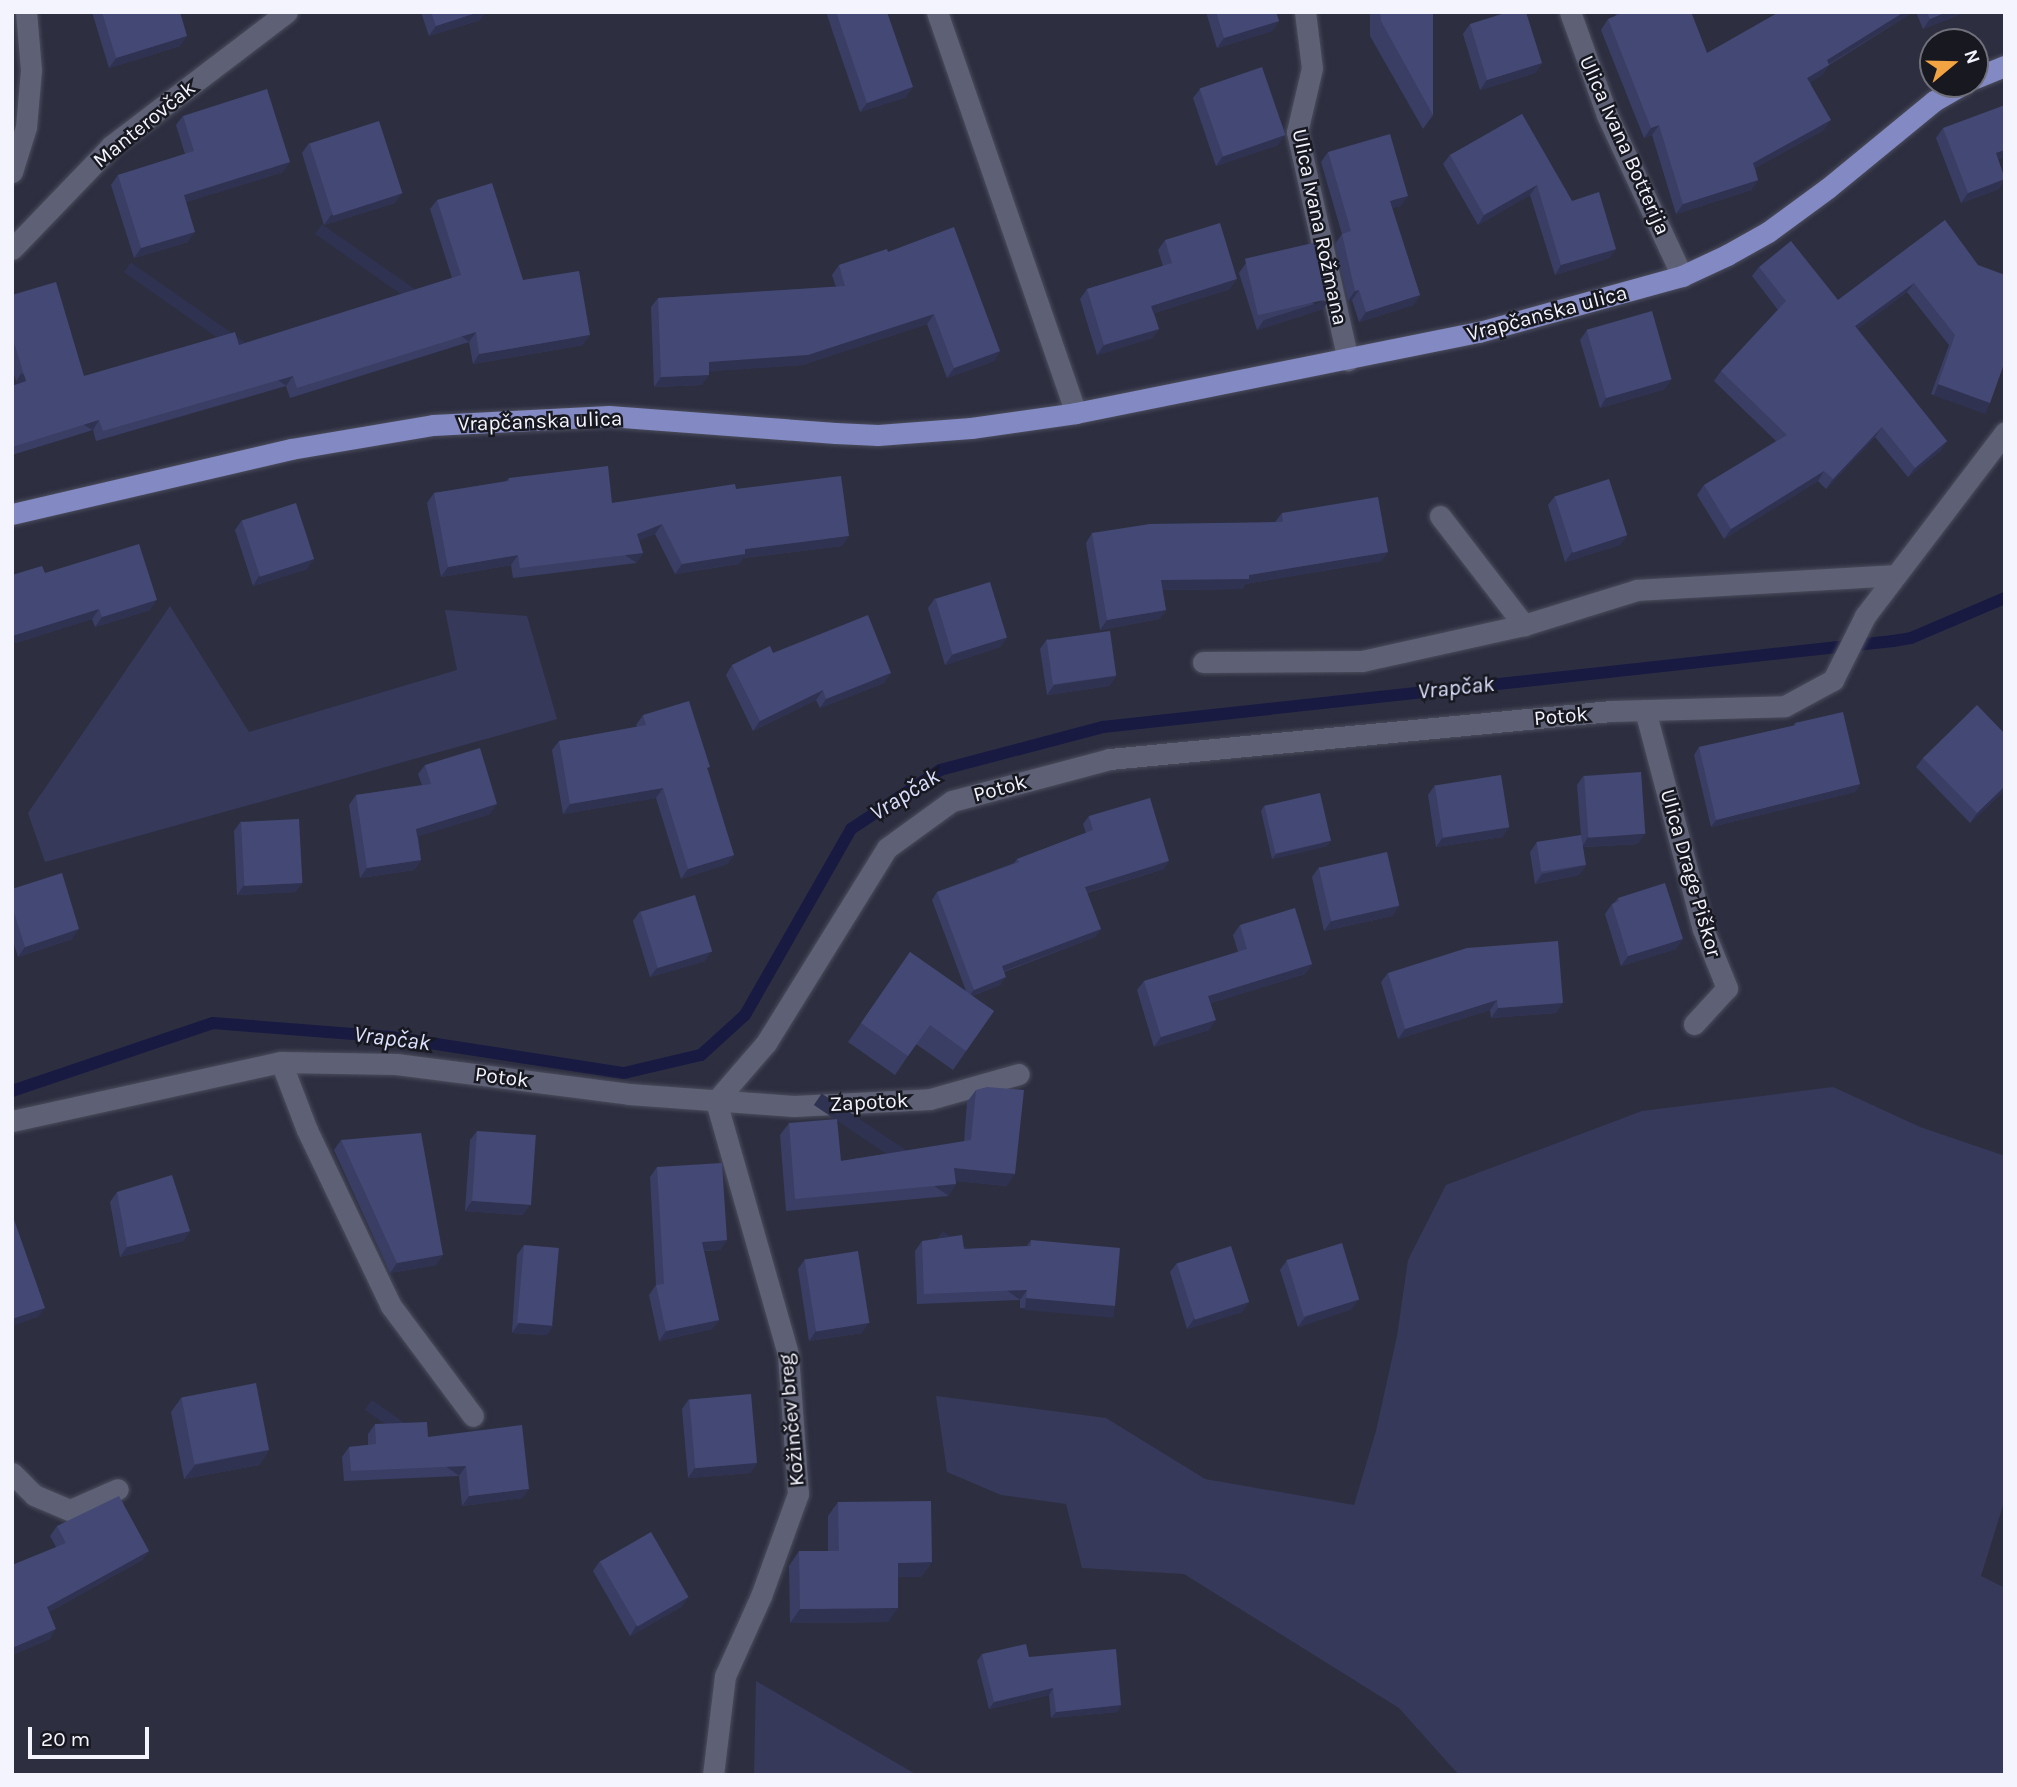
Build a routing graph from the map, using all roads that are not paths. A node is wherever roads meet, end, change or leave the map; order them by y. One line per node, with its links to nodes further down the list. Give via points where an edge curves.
1 (26, 12): 7 (street, via 31,70 26,127)
2 (287, 12): 8 (street, Manterovčak, via 111,146)
3 (937, 12): 11 (street)
4 (1305, 12): 10 (street, Ulica Ivana Rožmana, via 1312,68 1297,132)
5 (1570, 12): 9 (street, Ulica Ivana Botterija, via 1607,115)
6 (1939, 98): 9 (main road, Vrapčanska ulica, via 1768,232)
7 (12, 172)
8 (12, 249)
9 (1682, 276): 10 (main road, Vrapčanska ulica, via 1479,332)
10 (1348, 360): 11 (main road, Vrapčanska ulica)
11 (1076, 413): 13 (main road, Vrapčanska ulica, via 878,435 609,416 433,425 291,449)
12 (2005, 432): 15 (street, Potok)
13 (12, 514)
14 (1440, 516): 16 (street)
15 (1896, 575): 16 (street, via 1636,590); 18 (street, Potok, via 1859,628 1833,680 1785,706)
16 (1524, 625): 17 (street, via 1362,661)
17 (1203, 663)
18 (1645, 710): 19 (street, Ulica Drage Piškor, via 1703,929 1727,988); 22 (street, Potok, via 1110,760 952,801 887,848 766,1043)
19 (1694, 1024)
20 (281, 1062): 22 (street, Potok, via 396,1064); 23 (street, Potok); 24 (street, via 307,1130 391,1306)
21 (1020, 1074): 22 (street, Zapotok, via 930,1099 794,1106)
22 (716, 1101): 27 (street, Kožinčev breg, via 788,1354 798,1494 725,1676)
23 (12, 1121)
24 (473, 1416)
25 (12, 1473): 26 (street, via 34,1495 70,1510)
26 (118, 1489)
27 (713, 1775)

